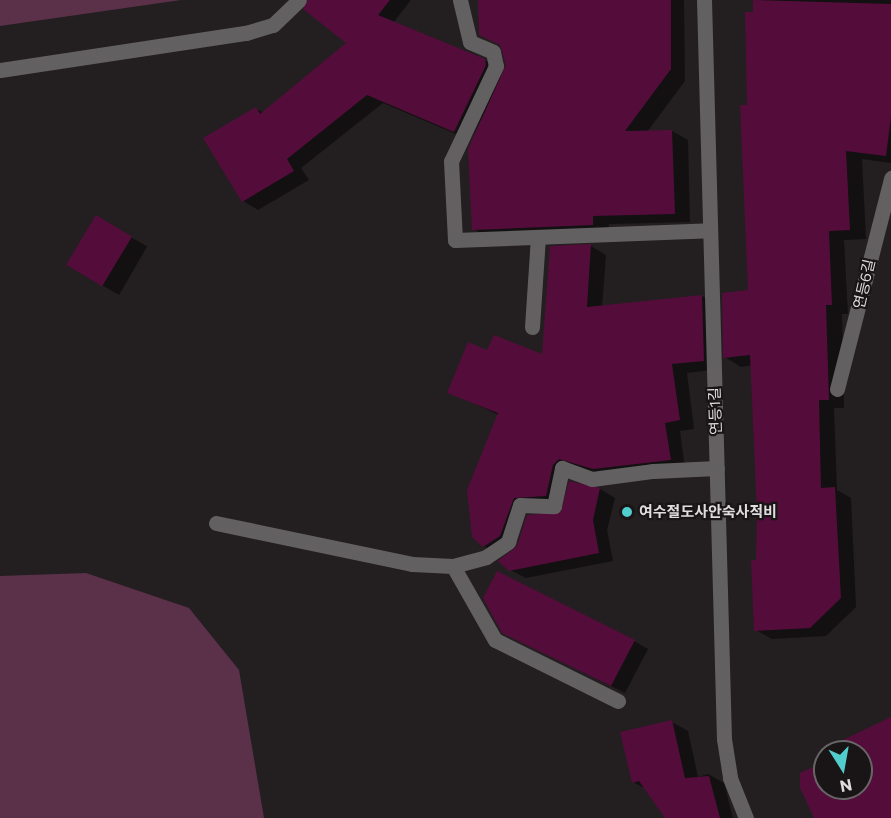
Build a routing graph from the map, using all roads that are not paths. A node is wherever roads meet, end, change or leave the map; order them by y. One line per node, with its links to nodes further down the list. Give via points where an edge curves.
1 (299, 0): 4 (street, via 273,25 246,33)
2 (460, 0): 7 (street, via 470,42 493,52 496,66 451,161 455,240)
3 (704, 0): 6 (street, 연등1길)
4 (0, 70)
5 (891, 178): 9 (street, 연등6길)
6 (710, 230): 7 (street); 10 (street, 연등1길)
7 (538, 237): 8 (street)
8 (532, 327)
9 (837, 389)
10 (717, 468): 12 (street, via 592,479 562,468 554,506 520,505 508,542 486,557); 14 (street, 연등1길, via 724,739 730,778)
11 (216, 523): 12 (street, via 412,564)
12 (453, 566): 13 (street, via 495,640)
13 (618, 702)
14 (746, 818)

